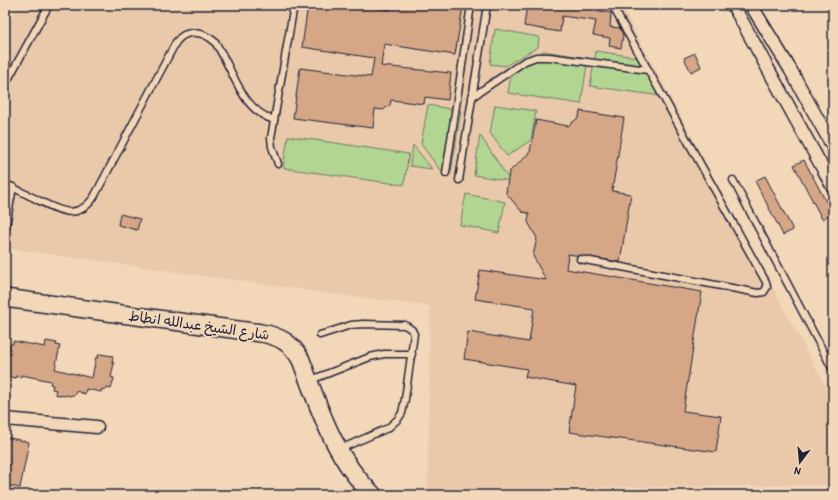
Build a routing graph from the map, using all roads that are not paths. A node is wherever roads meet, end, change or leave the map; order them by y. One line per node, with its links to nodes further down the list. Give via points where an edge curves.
1 (49, 5): 11 (lane)
2 (294, 5): 13 (lane)
3 (471, 5): 16 (lane)
4 (487, 5): 12 (lane)
5 (612, 5): 9 (lane)
6 (733, 5): 10 (street)
7 (751, 5): 8 (street)
8 (790, 69): 10 (street); 14 (street)
9 (648, 70): 12 (lane, via 536,57 525,61); 23 (lane, via 767,287 764,292 758,293)
10 (774, 80): 21 (street)
11 (5, 85)
12 (472, 97): 17 (lane)
13 (274, 120): 15 (lane, via 271,138); 20 (lane, via 259,114 248,102 214,40 194,32 180,37 176,42 94,197 87,205 77,211 61,211)
14 (833, 147)
15 (278, 164)
16 (446, 173)
17 (459, 180)
18 (733, 180): 27 (lane)
19 (5, 183): 20 (lane)
20 (13, 187): 22 (lane)
21 (833, 187)
22 (5, 232)
23 (580, 259)
24 (5, 298): 28 (main road, شارع الشيخ عبدالله انطاط, via 269,334 285,341 297,352)
25 (320, 335): 26 (lane, via 357,324 405,325 414,334)
26 (412, 354): 28 (lane, via 370,356); 31 (lane, via 404,406 398,419 388,428)
27 (833, 370)
28 (309, 381): 31 (main road, شارع الشيخ عبدالله انطاط)
29 (5, 419): 30 (street)
30 (97, 427)
31 (338, 450): 32 (main road, شارع الشيخ عبدالله انطاط, via 357,478)
32 (373, 495)

